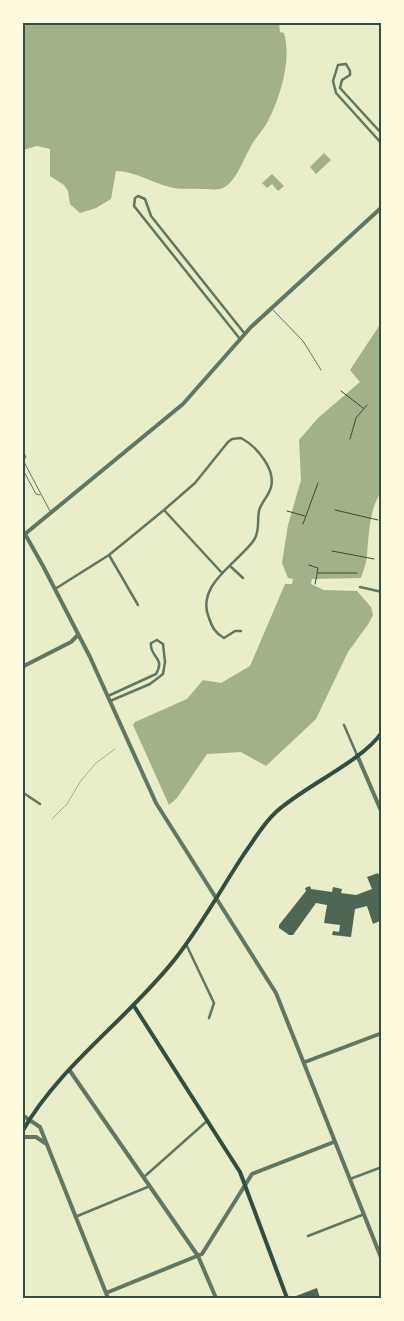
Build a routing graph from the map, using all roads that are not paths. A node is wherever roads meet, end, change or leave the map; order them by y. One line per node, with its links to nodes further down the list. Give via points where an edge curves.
1 (382, 134): 2 (street, via 340,88 350,71 346,64 338,65 334,81 336,93)
2 (382, 144)
3 (382, 207): 4 (street)
4 (271, 308): 5 (street); 7 (lane, via 303,341)
5 (245, 334): 6 (street); 6 (street, via 151,216 145,199 135,198 134,206)
6 (240, 338): 13 (street, via 183,404)
7 (322, 370)
8 (22, 450): 9 (lane, via 26,454)
9 (23, 462): 11 (lane)
10 (22, 468): 11 (lane, via 36,494)
11 (41, 496): 13 (lane)
12 (164, 510): 15 (street); 16 (street, via 195,483 228,442 237,438 245,440 268,465 272,481 259,512 257,535); 17 (street)
13 (51, 513): 14 (street)
14 (24, 535): 20 (street)
15 (109, 555): 20 (street); 22 (street)
16 (230, 566): 17 (street); 18 (street)
17 (222, 574): 23 (street, via 208,593 206,610 217,634 224,638)
18 (243, 578)
19 (360, 587): 21 (street)
20 (55, 589): 24 (street)
21 (382, 592)
22 (138, 605)
23 (241, 631)
24 (78, 635): 25 (street); 26 (street)
25 (22, 668)
26 (108, 696): 27 (street); 27 (street, via 156,674 160,664 152,651 152,644 157,640 163,644 166,662 163,674 150,684)
27 (110, 701): 34 (street, via 156,804)
28 (344, 725): 30 (street)
29 (382, 732): 30 (main road)
30 (357, 755): 33 (street); 34 (main road, via 275,812)
31 (22, 792): 32 (street)
32 (40, 804)
33 (382, 813)
34 (215, 898): 35 (main road); 39 (street, via 276,993)
35 (186, 944): 36 (main road); 37 (street, via 214,1003)
36 (134, 1006): 40 (main road); 43 (main road)
37 (209, 1018)
38 (382, 1033): 39 (street)
39 (305, 1062): 47 (street)
40 (70, 1071): 42 (main road); 50 (street)
41 (22, 1115): 42 (street)
42 (29, 1121): 44 (street); 45 (main road); 48 (street, via 40,1127)
43 (207, 1121): 50 (street); 52 (main road)
44 (22, 1122)
45 (22, 1132)
46 (22, 1137): 48 (street, via 36,1137)
47 (334, 1142): 51 (street); 52 (street, via 252,1174)
48 (46, 1144): 55 (street)
49 (382, 1167): 51 (street)
50 (144, 1177): 53 (street)
51 (348, 1179): 54 (street)
52 (245, 1184): 57 (street); 62 (main road)
53 (150, 1186): 55 (street); 57 (street)
54 (362, 1215): 56 (street); 58 (street)
55 (75, 1217): 59 (street)
56 (308, 1236)
57 (198, 1256): 59 (street); 61 (street)
58 (382, 1260)
59 (106, 1293): 60 (street)
60 (108, 1298)
61 (216, 1298)
62 (287, 1298)

